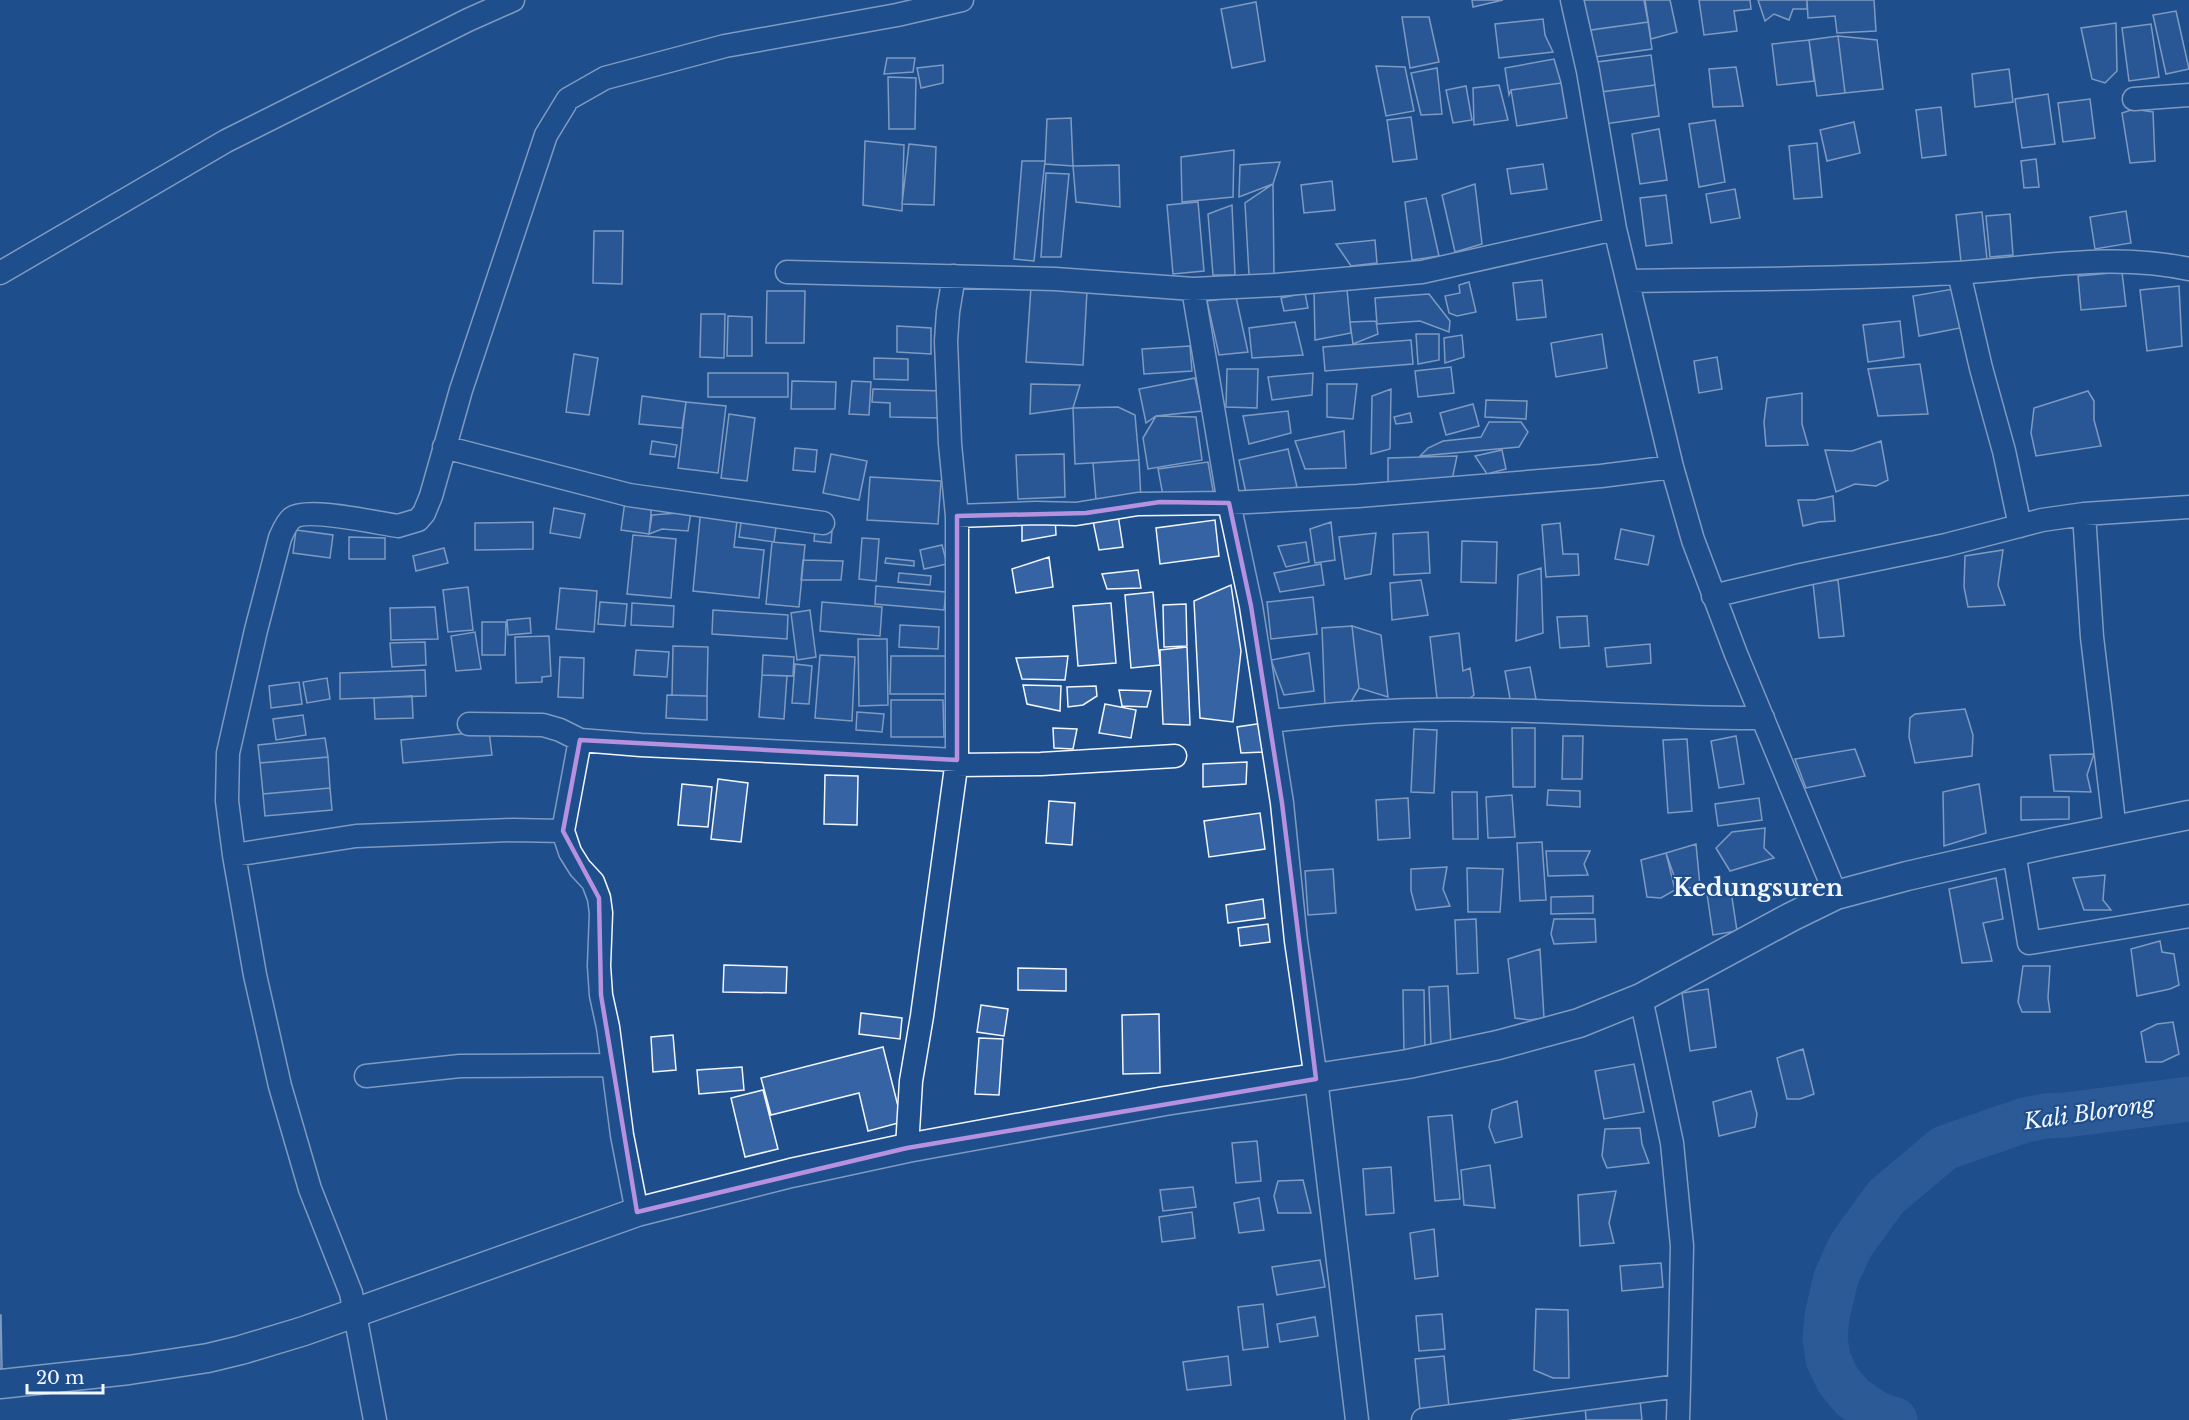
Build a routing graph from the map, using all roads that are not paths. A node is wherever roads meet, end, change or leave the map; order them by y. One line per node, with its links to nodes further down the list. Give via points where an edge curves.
1 (513, 0): 8 (street, via 226,141)
2 (962, 0): 14 (street, via 714,48 605,78 568,99 546,135)
3 (1572, 0): 6 (street)
4 (2189, 95): 5 (street)
5 (2134, 99)
6 (1616, 229): 12 (street); 13 (street, via 1422,272)
7 (2189, 270): 10 (street, via 2122,261)
8 (0, 273)
9 (787, 273): 11 (street)
10 (1959, 273): 12 (street); 21 (street)
11 (954, 276): 13 (street); 19 (street, via 947,352)
12 (1628, 281): 15 (street)
13 (1192, 289): 16 (street)
14 (444, 447): 20 (street, via 629,495); 33 (street, via 424,513 412,523 398,526 308,514 293,517 286,525 256,630 228,753 227,801)
15 (1672, 467): 16 (street, via 1358,496); 22 (street)
16 (1229, 503): 19 (street, via 1153,503 1086,513); 24 (street, via 1251,606)
17 (2189, 507): 18 (street)
18 (2084, 514): 21 (street); 30 (street, via 2092,637)
19 (957, 516): 28 (street)
20 (823, 523)
21 (2020, 526): 22 (street)
22 (1713, 596): 23 (street)
23 (1763, 718): 24 (street, via 1390,711); 34 (street)
24 (1269, 721): 39 (street)
25 (469, 724): 26 (street, via 543,725)
26 (580, 740): 28 (street); 31 (street)
27 (1175, 756): 28 (street, via 1041,764)
28 (956, 763): 40 (street, via 911,1081)
29 (2189, 815): 30 (street)
30 (2115, 830): 32 (street)
31 (563, 831): 33 (street, via 356,836); 37 (street, via 570,852 599,898 601,995)
32 (2014, 852): 34 (street); 35 (street, via 2029,943)
33 (234, 855): 42 (street, via 255,975 284,1102 310,1189)
34 (1836, 895): 36 (street)
35 (2189, 916)
36 (1641, 998): 39 (street, via 1579,1023 1498,1045); 44 (street, via 1672,1143 1681,1235)
37 (612, 1065): 38 (street, via 460,1066); 41 (street)
38 (366, 1076)
39 (1316, 1079): 40 (street, via 1165,1101); 46 (street)
40 (907, 1148): 41 (street)
41 (637, 1212): 42 (street)
42 (356, 1312): 43 (street, via 207,1358); 45 (street)
43 (0, 1384)
44 (1679, 1386): 47 (street); 48 (street)
45 (375, 1420)
46 (1357, 1420)
47 (1423, 1420)
48 (1678, 1420)

